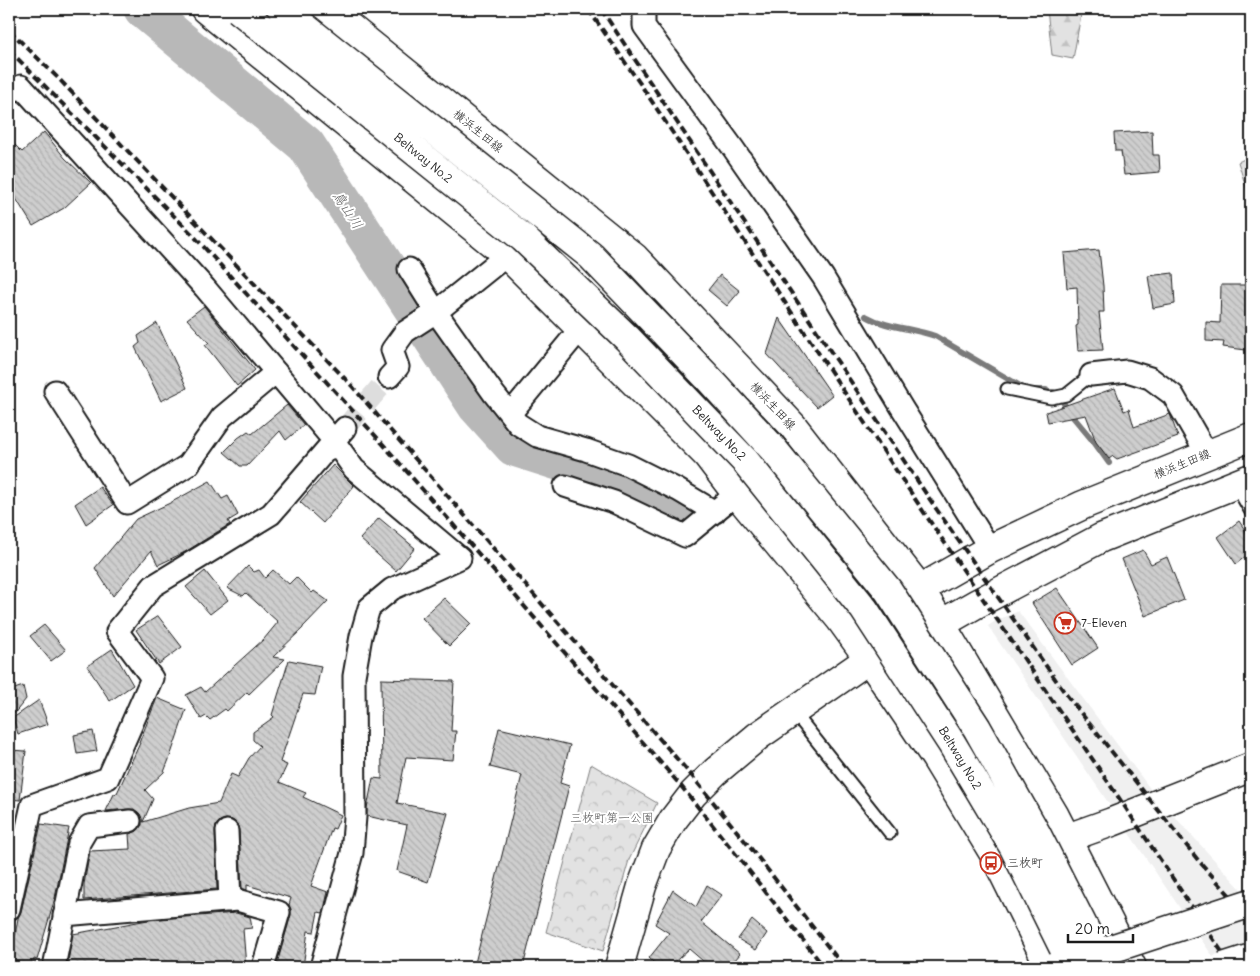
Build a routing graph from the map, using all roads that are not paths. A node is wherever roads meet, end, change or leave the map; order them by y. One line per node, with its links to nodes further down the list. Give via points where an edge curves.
1 (205, 9): 8 (main road)
2 (238, 9): 49 (main road, Beltway No.2, bridge, via 523,238 627,338 746,462 864,609 952,744 1012,846)
3 (282, 9): 50 (main road, bridge, via 591,256 774,450 888,590 977,728 1036,833)
4 (327, 9): 28 (main road, 横浜生田線, via 635,258 793,426)
5 (630, 9): 6 (street)
6 (643, 17): 27 (street, via 823,278)
7 (9, 93): 12 (street, via 22,86 205,288)
8 (507, 255): 10 (street); 11 (main road)
9 (409, 269): 10 (street)
10 (436, 312): 14 (street, via 405,332 392,350 398,367); 17 (street)
11 (581, 328): 17 (street); 23 (main road, via 707,455)
12 (276, 372): 16 (street, via 222,417 188,464 127,503); 18 (street)
13 (1091, 374): 15 (lane, via 1066,395 1051,398); 20 (street, via 1127,371 1150,378 1173,395)
14 (389, 377)
15 (1007, 389)
16 (54, 392)
17 (510, 414): 25 (street, via 518,424 537,436 628,464)
18 (340, 434): 37 (street, via 271,514 153,586 117,631 152,678 108,778 32,805); 45 (street, via 354,469 460,558 392,589 369,608 354,676 355,817 352,853)
19 (1251, 437): 20 (main road, 横浜生田線)
20 (1207, 454): 27 (main road, 横浜生田線, via 1083,505)
21 (1251, 478): 29 (main road, via 1101,538)
22 (565, 486): 25 (street, via 614,502 686,536)
23 (736, 493): 25 (street); 30 (main road)
24 (1251, 495): 26 (lane, via 1243,498)
25 (715, 512)
26 (1251, 512)
27 (990, 549): 28 (main road, 横浜生田線)
28 (920, 589): 29 (main road); 30 (main road)
29 (942, 624): 30 (main road); 36 (main road)
30 (869, 659): 31 (main road); 47 (main road, via 935,757 994,854)
31 (793, 711): 35 (lane); 46 (main road, via 715,772 673,820 656,849 646,876)
32 (1251, 767): 36 (main road)
33 (130, 821): 41 (street, via 89,826 78,843)
34 (227, 831): 38 (street)
35 (890, 833)
36 (1067, 838): 51 (main road)
37 (14, 857): 40 (street)
38 (230, 901): 41 (street); 44 (street, via 237,900 279,912)
39 (1251, 902): 48 (main road, bridge)
40 (9, 909)
41 (64, 915): 43 (street)
42 (1251, 958): 52 (main road, bridge)
43 (54, 967)
44 (263, 967)
45 (321, 967)
46 (619, 967)
47 (1050, 967)
48 (1056, 967)
49 (1073, 967)
50 (1104, 967)
51 (1132, 967)
52 (1223, 967)

